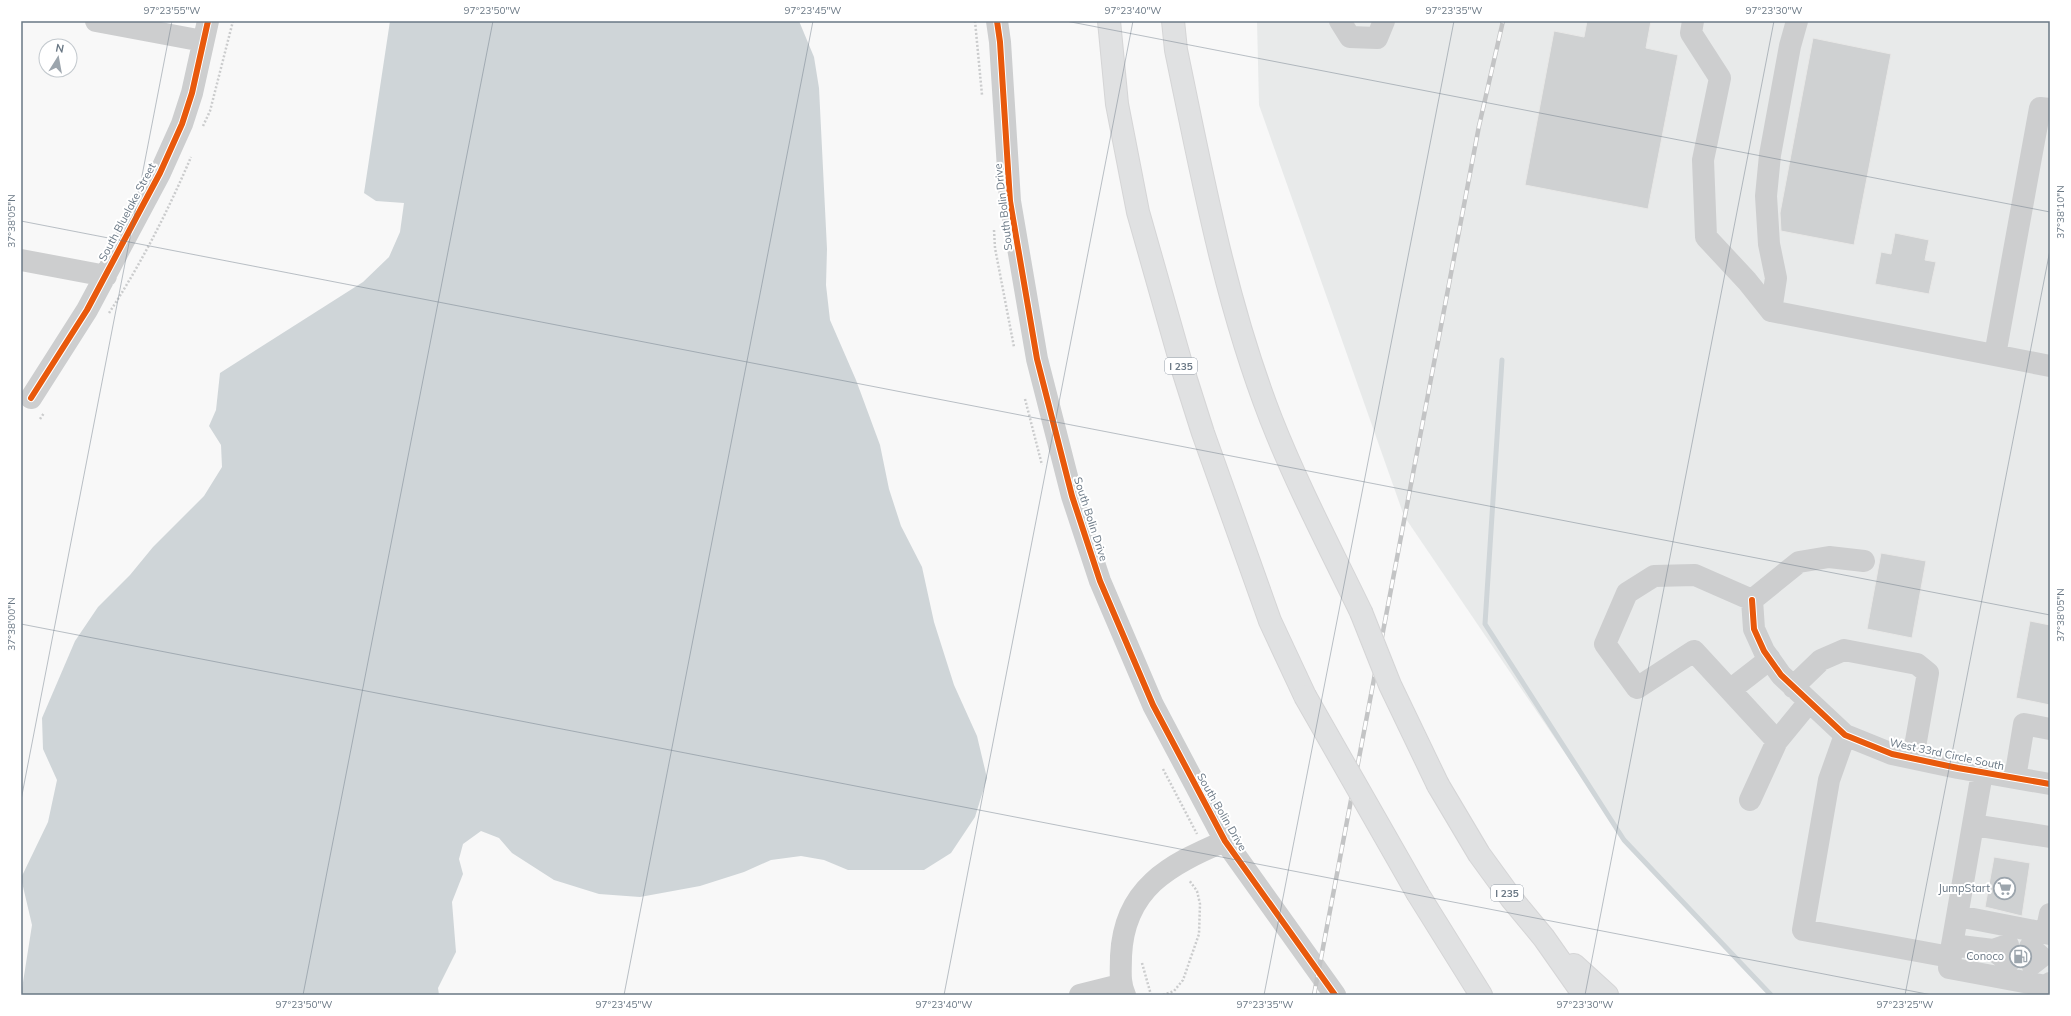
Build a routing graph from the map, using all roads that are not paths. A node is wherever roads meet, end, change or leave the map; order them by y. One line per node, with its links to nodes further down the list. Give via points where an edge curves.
1 (96, 21): 9 (street)
2 (997, 21): 33 (street, South Bolin Drive, via 1010,201 1015,236 1037,359 1072,496 1100,581 1153,705)
3 (1109, 21): 41 (highway, I 235, bridge, via 1117,104 1138,212 1203,433 1270,621 1305,696 1418,894)
4 (1173, 21): 35 (highway, I 235, bridge, via 1176,50 1225,276 1271,419 1360,612 1390,685 1438,785 1479,854)
5 (1340, 21): 6 (street, via 1350,37 1377,38)
6 (1384, 21)
7 (1693, 21): 13 (street, via 1691,33 1720,78 1703,160 1706,237 1747,281)
8 (1797, 21): 13 (street, via 1770,155 1766,196 1769,244 1776,278)
9 (205, 31): 12 (street, South Bluelake Street, via 192,93 182,124 160,173)
10 (2050, 109): 14 (street, via 2040,108)
11 (21, 260): 12 (street)
12 (106, 276): 16 (street, South Bluelake Street)
13 (1770, 311): 14 (street)
14 (1995, 355): 15 (street)
15 (2050, 366)
16 (31, 398)
17 (1864, 561): 18 (street, via 1829,558 1799,562)
18 (1752, 600): 19 (street, West 33rd Circle South, via 1754,629); 21 (street, via 1695,575 1654,576 1627,593 1605,644 1638,688 1694,651)
19 (1770, 659): 20 (street, West 33rd Circle South); 21 (street)
20 (1793, 687): 22 (street, West 33rd Circle South); 26 (street, via 1821,660 1844,650 1917,664 1928,673)
21 (1730, 690): 25 (street)
22 (1809, 702): 24 (street, West 33rd Circle South); 25 (street)
23 (2050, 729): 28 (street, via 2024,724)
24 (1845, 735): 26 (street, West 33rd Circle South, via 1892,754); 37 (street, via 1829,780 1803,930)
25 (1777, 741): 30 (street)
26 (1913, 758): 27 (street, West 33rd Circle South)
27 (1982, 772): 28 (street, West 33rd Circle South); 31 (street)
28 (2015, 778): 29 (street, West 33rd Circle South)
29 (2050, 784)
30 (1750, 800)
31 (1973, 825): 32 (street); 34 (street)
32 (2050, 837)
33 (1225, 841): 40 (street, via 1168,868 1148,884 1139,896 1125,926 1122,942); 43 (street, South Bolin Drive)
34 (1958, 916): 36 (street); 37 (street)
35 (1544, 938): 44 (highway, I 235); 45 (highway)
36 (2043, 944)
37 (1951, 951): 38 (street); 39 (street, via 1949,968 2046,986)
38 (2003, 952)
39 (2050, 983)
40 (1123, 990): 42 (street)
41 (1481, 993)
42 (1080, 995)
43 (1335, 995)
44 (1584, 995)
45 (1607, 995)

